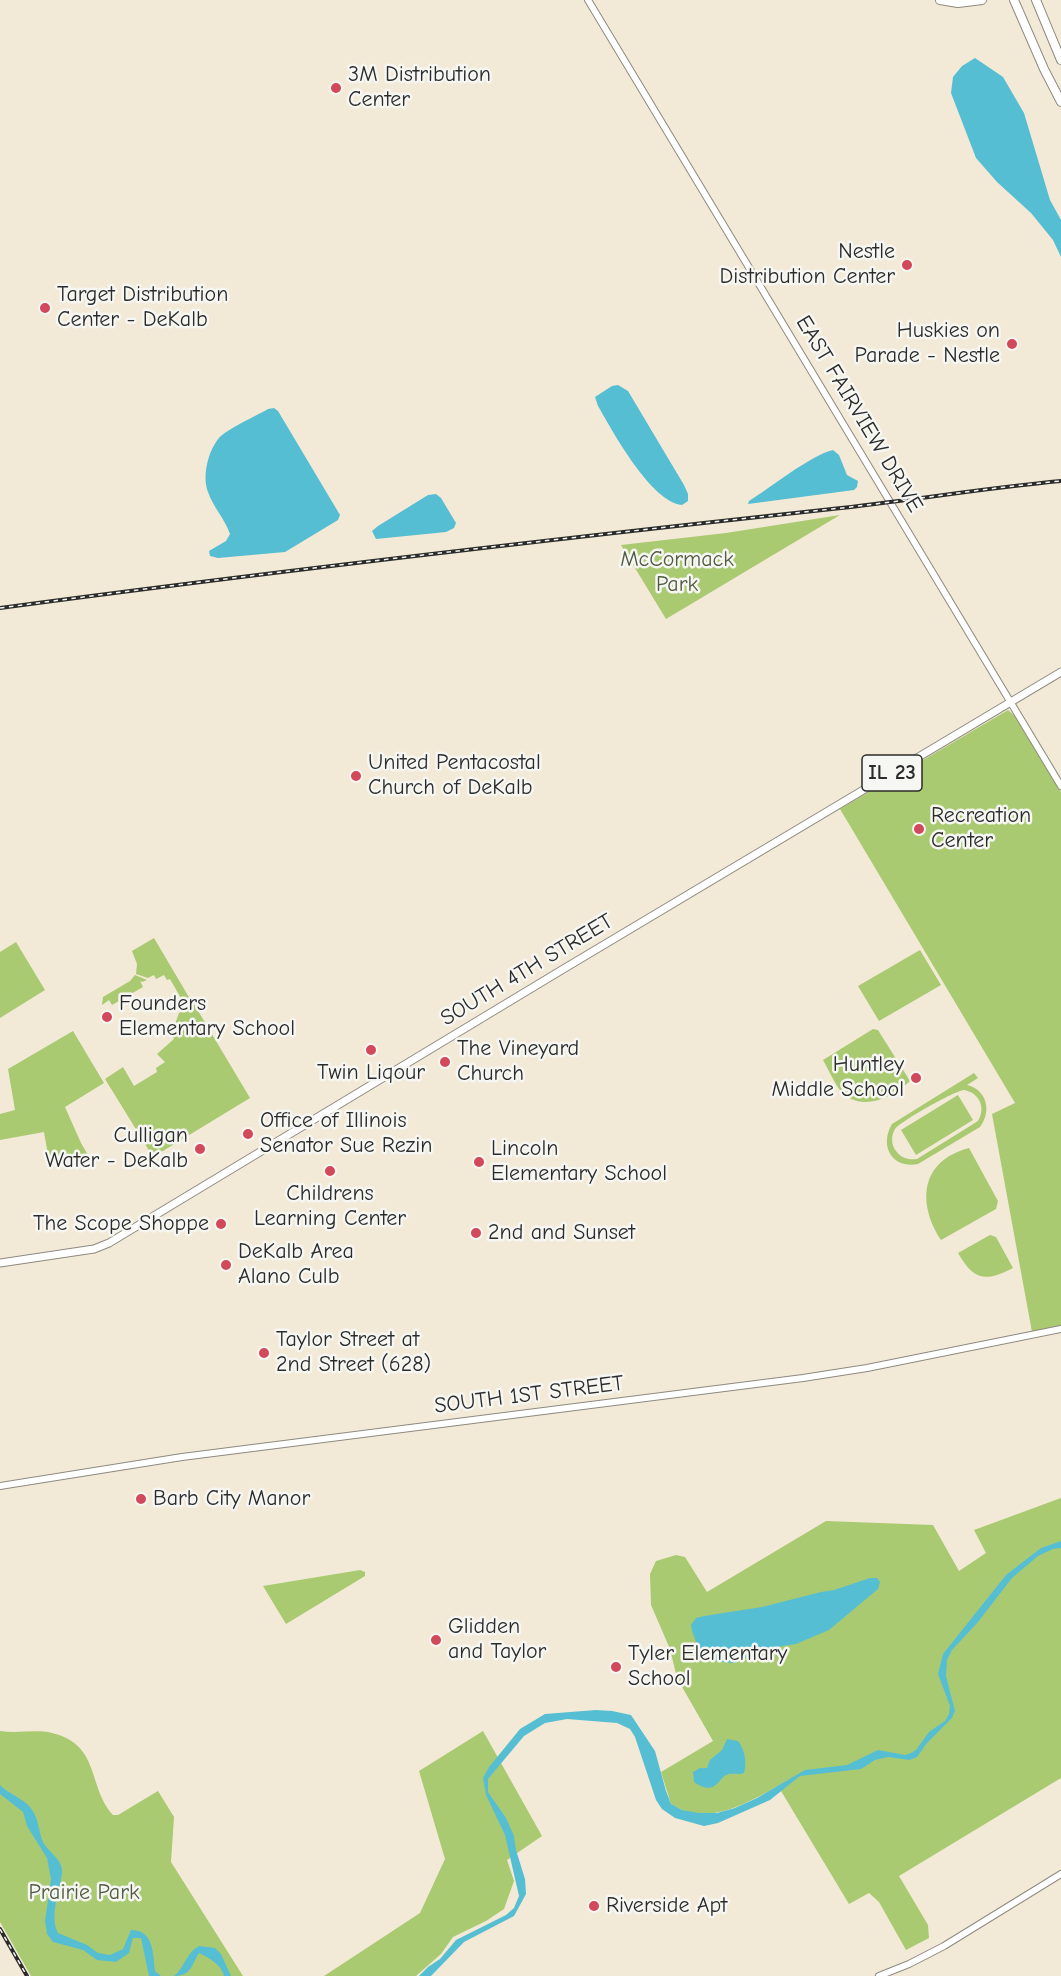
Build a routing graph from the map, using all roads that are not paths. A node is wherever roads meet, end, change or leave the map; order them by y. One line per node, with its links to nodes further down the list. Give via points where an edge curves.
1 (588, 0): 9 (street, EAST FAIRVIEW DRIVE)
2 (940, 0): 3 (highway)
3 (982, 0)
4 (1016, 0): 7 (highway)
5 (1036, 0): 6 (highway)
6 (1061, 60)
7 (1061, 101)
8 (1061, 672): 9 (main road, SOUTH 4TH STREET / IL 23)
9 (1011, 702): 10 (street, EAST FAIRVIEW DRIVE); 11 (main road, SOUTH 4TH STREET / IL 23, via 109,1243 94,1249)
10 (1061, 786)
11 (0, 1263)
12 (1061, 1329): 13 (street, SOUTH 1ST STREET, via 803,1378 193,1456)
13 (0, 1486)
14 (1061, 1874): 15 (street, via 944,1946)
15 (879, 1976)

